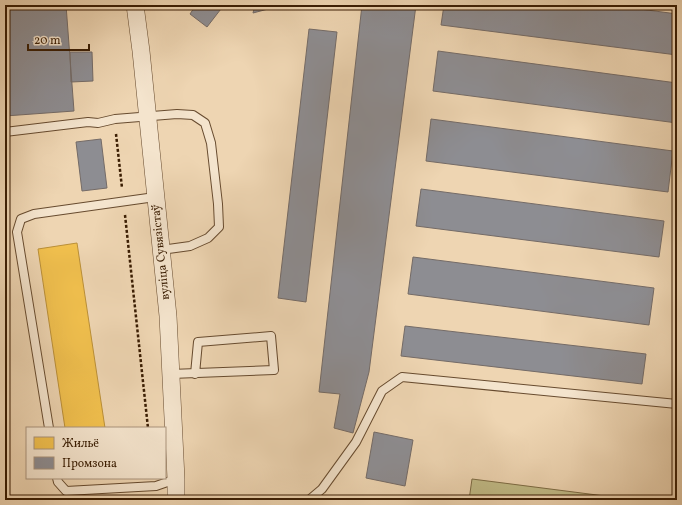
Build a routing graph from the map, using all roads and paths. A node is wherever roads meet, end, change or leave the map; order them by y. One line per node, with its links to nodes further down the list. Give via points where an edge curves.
1 (137, 6): 2 (street, вуліца Сувязістаў)
2 (147, 116): 3 (lane); 5 (street, вуліца Сувязістаў); 7 (lane, via 193,115 205,123 211,143 218,204 219,227 208,238 190,246)
3 (115, 119): 4 (lane); 6 (path)
4 (5, 132)
5 (155, 197): 6 (lane); 7 (street, вуліца Сувязістаў)
6 (123, 201): 11 (lane, via 34,214 21,220 17,232); 12 (path)
7 (161, 250): 8 (street, вуліца Сувязістаў, via 168,316)
8 (170, 374): 9 (lane); 14 (street, вуліца Сувязістаў)
9 (195, 374): 9 (lane, via 274,370 271,336 198,342)
10 (677, 404): 16 (lane, via 402,377 382,391 356,442 322,489)
11 (49, 427)
12 (148, 427)
13 (58, 479): 14 (lane, via 66,491 156,486)
14 (176, 479): 15 (street, вуліца Сувязістаў)
15 (176, 500)
16 (309, 500)

